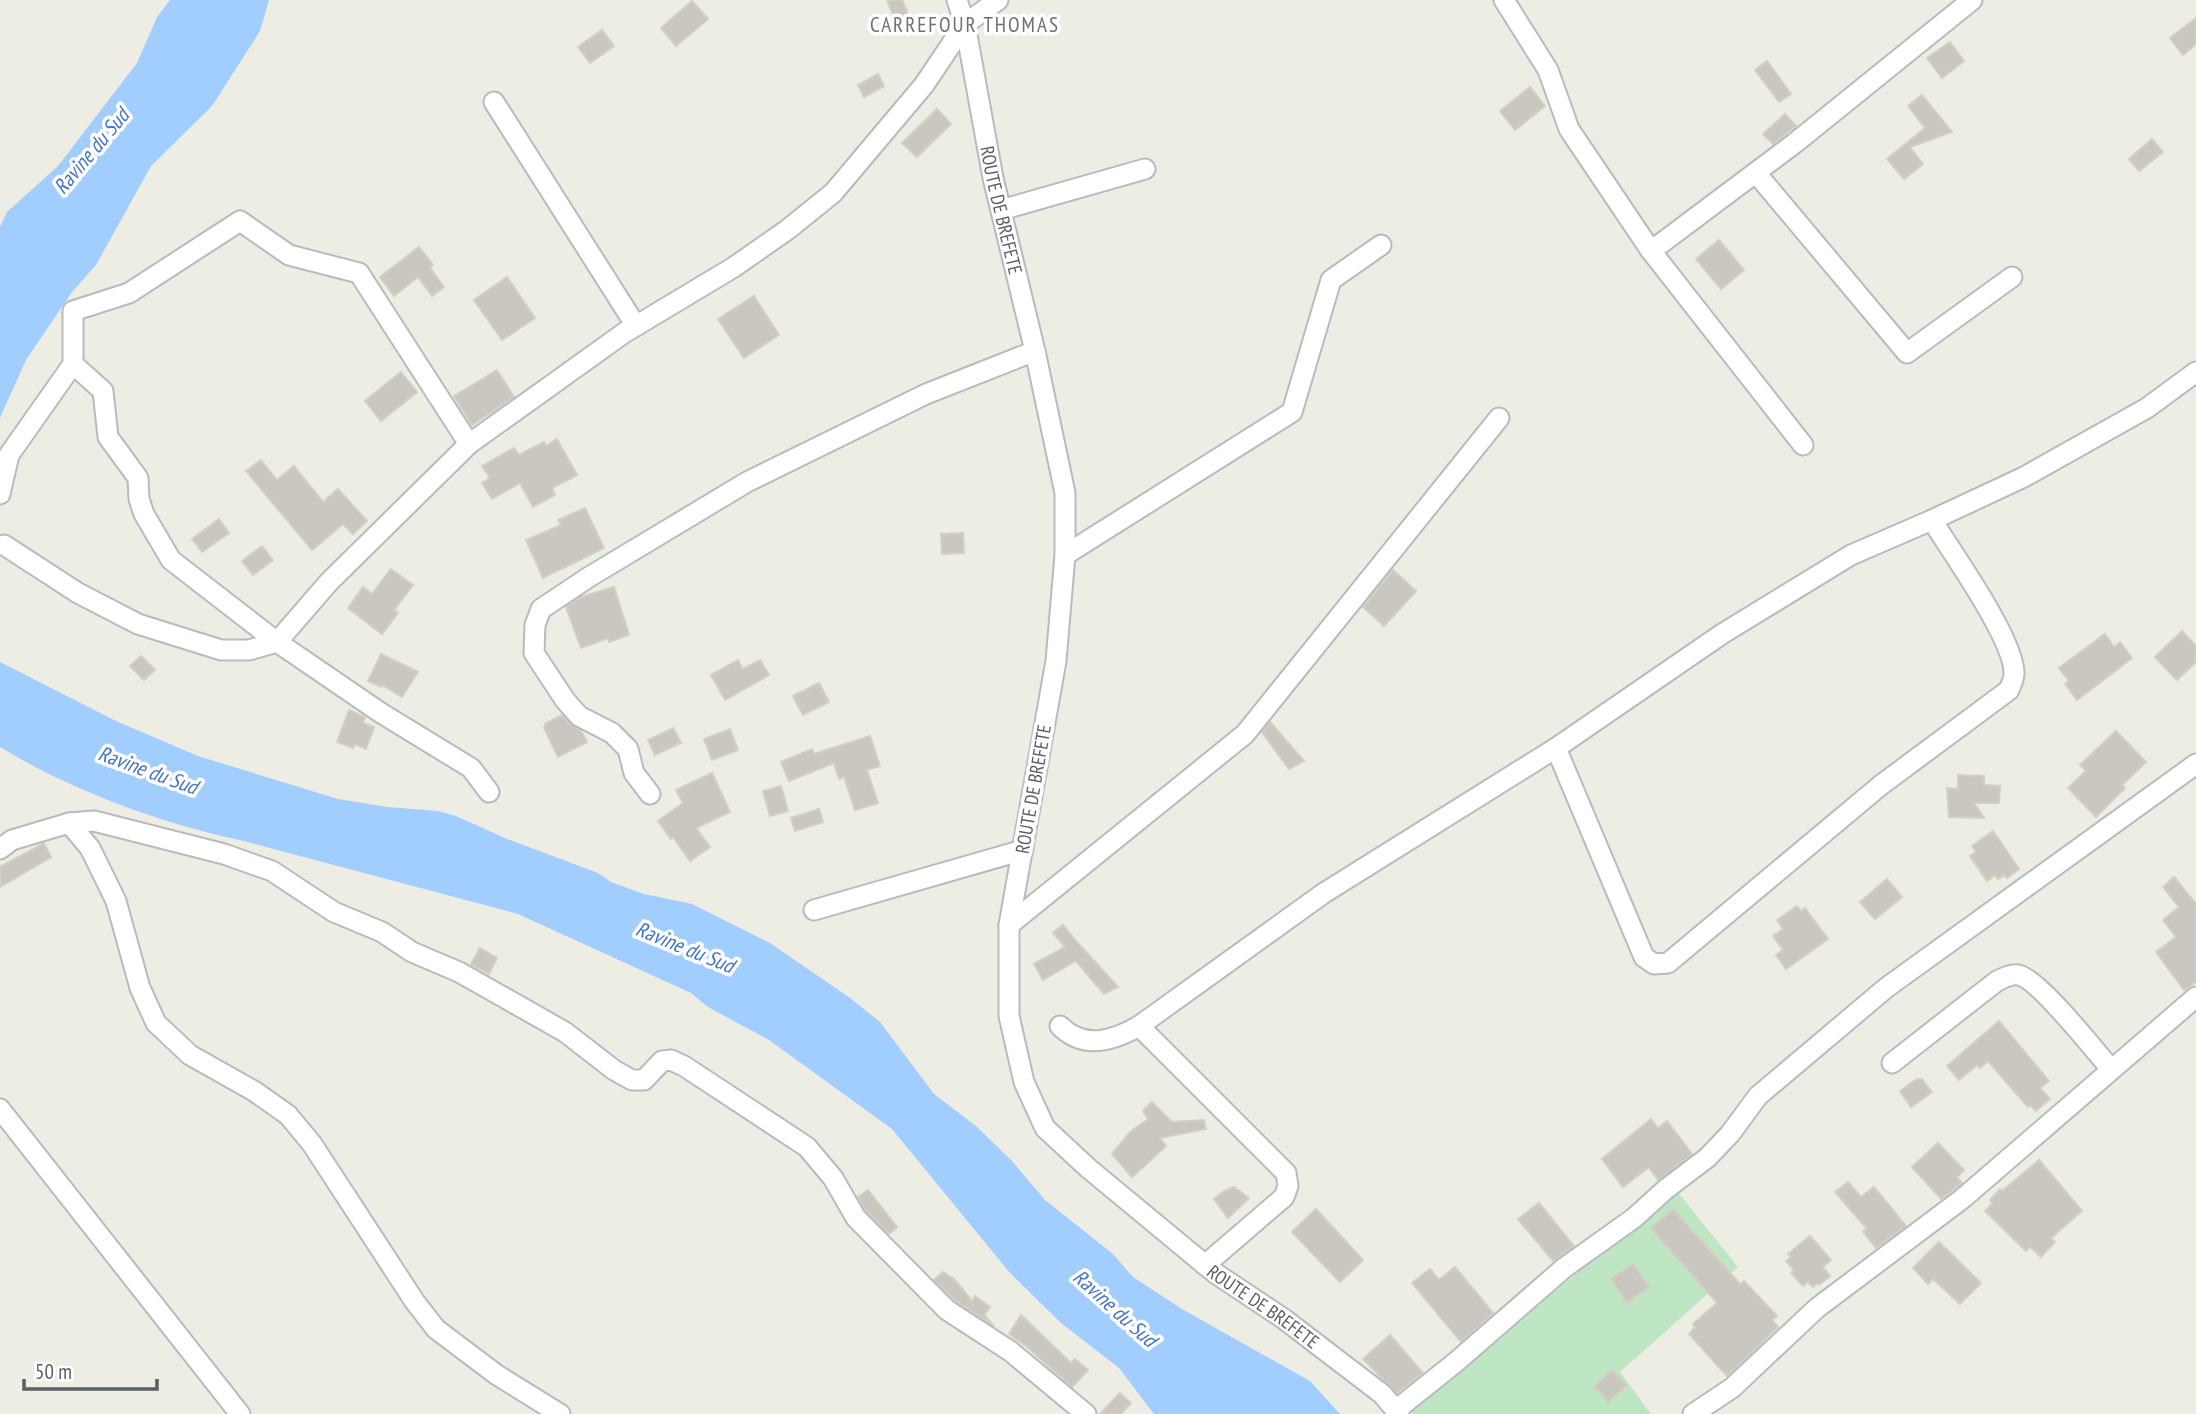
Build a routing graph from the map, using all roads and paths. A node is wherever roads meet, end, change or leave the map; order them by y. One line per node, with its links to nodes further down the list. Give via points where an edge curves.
1 (957, 0): 5 (street, ROUTE DE BREFETE)
2 (998, 0): 5 (street)
3 (1504, 0): 11 (street, via 1548,70 1569,129)
4 (1972, 0): 8 (street)
5 (965, 23): 9 (street, ROUTE DE BREFETE); 13 (street, via 924,85 833,193 734,268)
6 (494, 102): 13 (street)
7 (1145, 169): 9 (street)
8 (1756, 173): 11 (street); 12 (street, via 1908,353)
9 (1000, 210): 14 (street, ROUTE DE BREFETE)
10 (1381, 245): 23 (street, via 1331,280 1292,412)
11 (1651, 251): 19 (street)
12 (2012, 277)
13 (636, 326): 18 (street)
14 (1035, 351): 23 (street, ROUTE DE BREFETE, via 1065,494); 28 (street, via 926,394 747,482 541,609 534,653 579,716 612,733 628,750 634,773)
15 (73, 364): 18 (street, via 73,311 129,293 240,221 289,255 359,273); 20 (street, via 9,455); 24 (street, via 103,391 108,436 138,478 144,514 171,560)
16 (2196, 372): 21 (street, via 2147,408 2024,477)
17 (1499, 418): 33 (street, via 1245,734)
18 (468, 444): 24 (street, via 329,582)
19 (1803, 445)
20 (0, 494)
21 (1932, 520): 25 (street, via 1851,555 1723,634); 25 (street, via 2003,634 2014,675 2009,690 1881,785 1668,963 1654,964 1644,957)
22 (1, 543): 24 (street, via 78,593 138,624 221,650 249,650)
23 (1065, 555): 31 (street, ROUTE DE BREFETE, via 1056,661)
24 (277, 642): 27 (street, via 471,768)
25 (1556, 748): 36 (street, via 1324,892)
26 (2196, 764): 41 (street, via 1886,988 1758,1096 1707,1158 1564,1268)
27 (489, 792)
28 (650, 794)
29 (69, 823): 30 (street); 43 (street, via 90,848 116,901 140,988 156,1023 190,1055 254,1090 288,1115 436,1329); 44 (street, via 94,821 272,871 334,912 459,972 565,1032 632,1080 645,1080 663,1061 684,1066 807,1147 833,1178 856,1218 947,1310 1010,1351)
30 (4, 839)
31 (1023, 849): 32 (street); 33 (street, ROUTE DE BREFETE)
32 (814, 910)
33 (1009, 925): 40 (street, ROUTE DE BREFETE, via 1009,1016 1024,1082 1045,1128)
34 (2196, 997): 38 (street)
35 (1060, 1027): 36 (street, via 1068,1035 1104,1041)
36 (1139, 1027): 40 (street, via 1286,1173 1284,1197)
37 (1892, 1063): 38 (street, via 1997,981 2018,975 2042,991)
38 (2111, 1069): 45 (street, via 1962,1199 1817,1308 1732,1388)
39 (0, 1109): 42 (street)
40 (1205, 1265): 41 (street, ROUTE DE BREFETE, via 1382,1394)
41 (1397, 1412)
42 (240, 1414)
43 (560, 1414)
44 (1086, 1414)
45 (1693, 1414)

